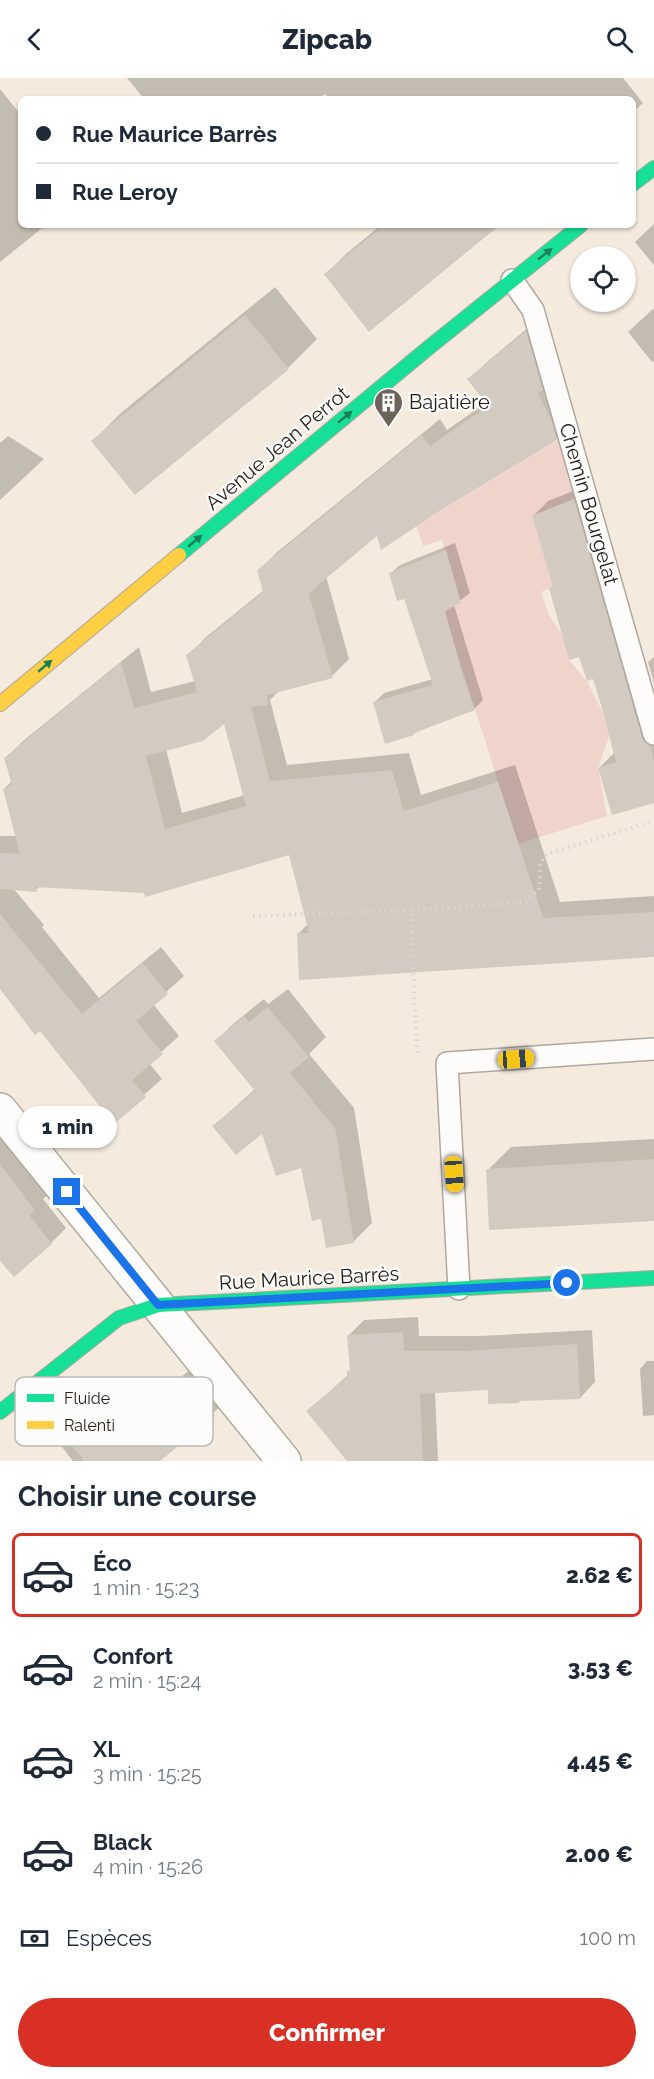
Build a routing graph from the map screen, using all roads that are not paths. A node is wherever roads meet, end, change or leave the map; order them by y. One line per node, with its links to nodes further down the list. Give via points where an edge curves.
1 (654, 168): 2 (main road)
2 (636, 182)
3 (577, 228): 4 (main road, Avenue Jean Perrot, one-way to 3)
4 (512, 280): 5 (main road, Avenue Jean Perrot, one-way to 4); 6 (lane, Chemin Bourgelat, via 533,310)
5 (0, 704)
6 (654, 734)
7 (654, 1050): 10 (lane, via 447,1063)
8 (0, 1110): 11 (street)
9 (654, 1278): 10 (main road, Rue Maurice Barrès)
10 (459, 1289): 11 (main road, Rue Maurice Barrès)
11 (158, 1305): 12 (main road, Rue Maurice Barrès, via 119,1318); 15 (street)
12 (44, 1377)
13 (15, 1400): 14 (main road, Rue Maurice Barrès)
14 (0, 1412)
15 (284, 1461)

